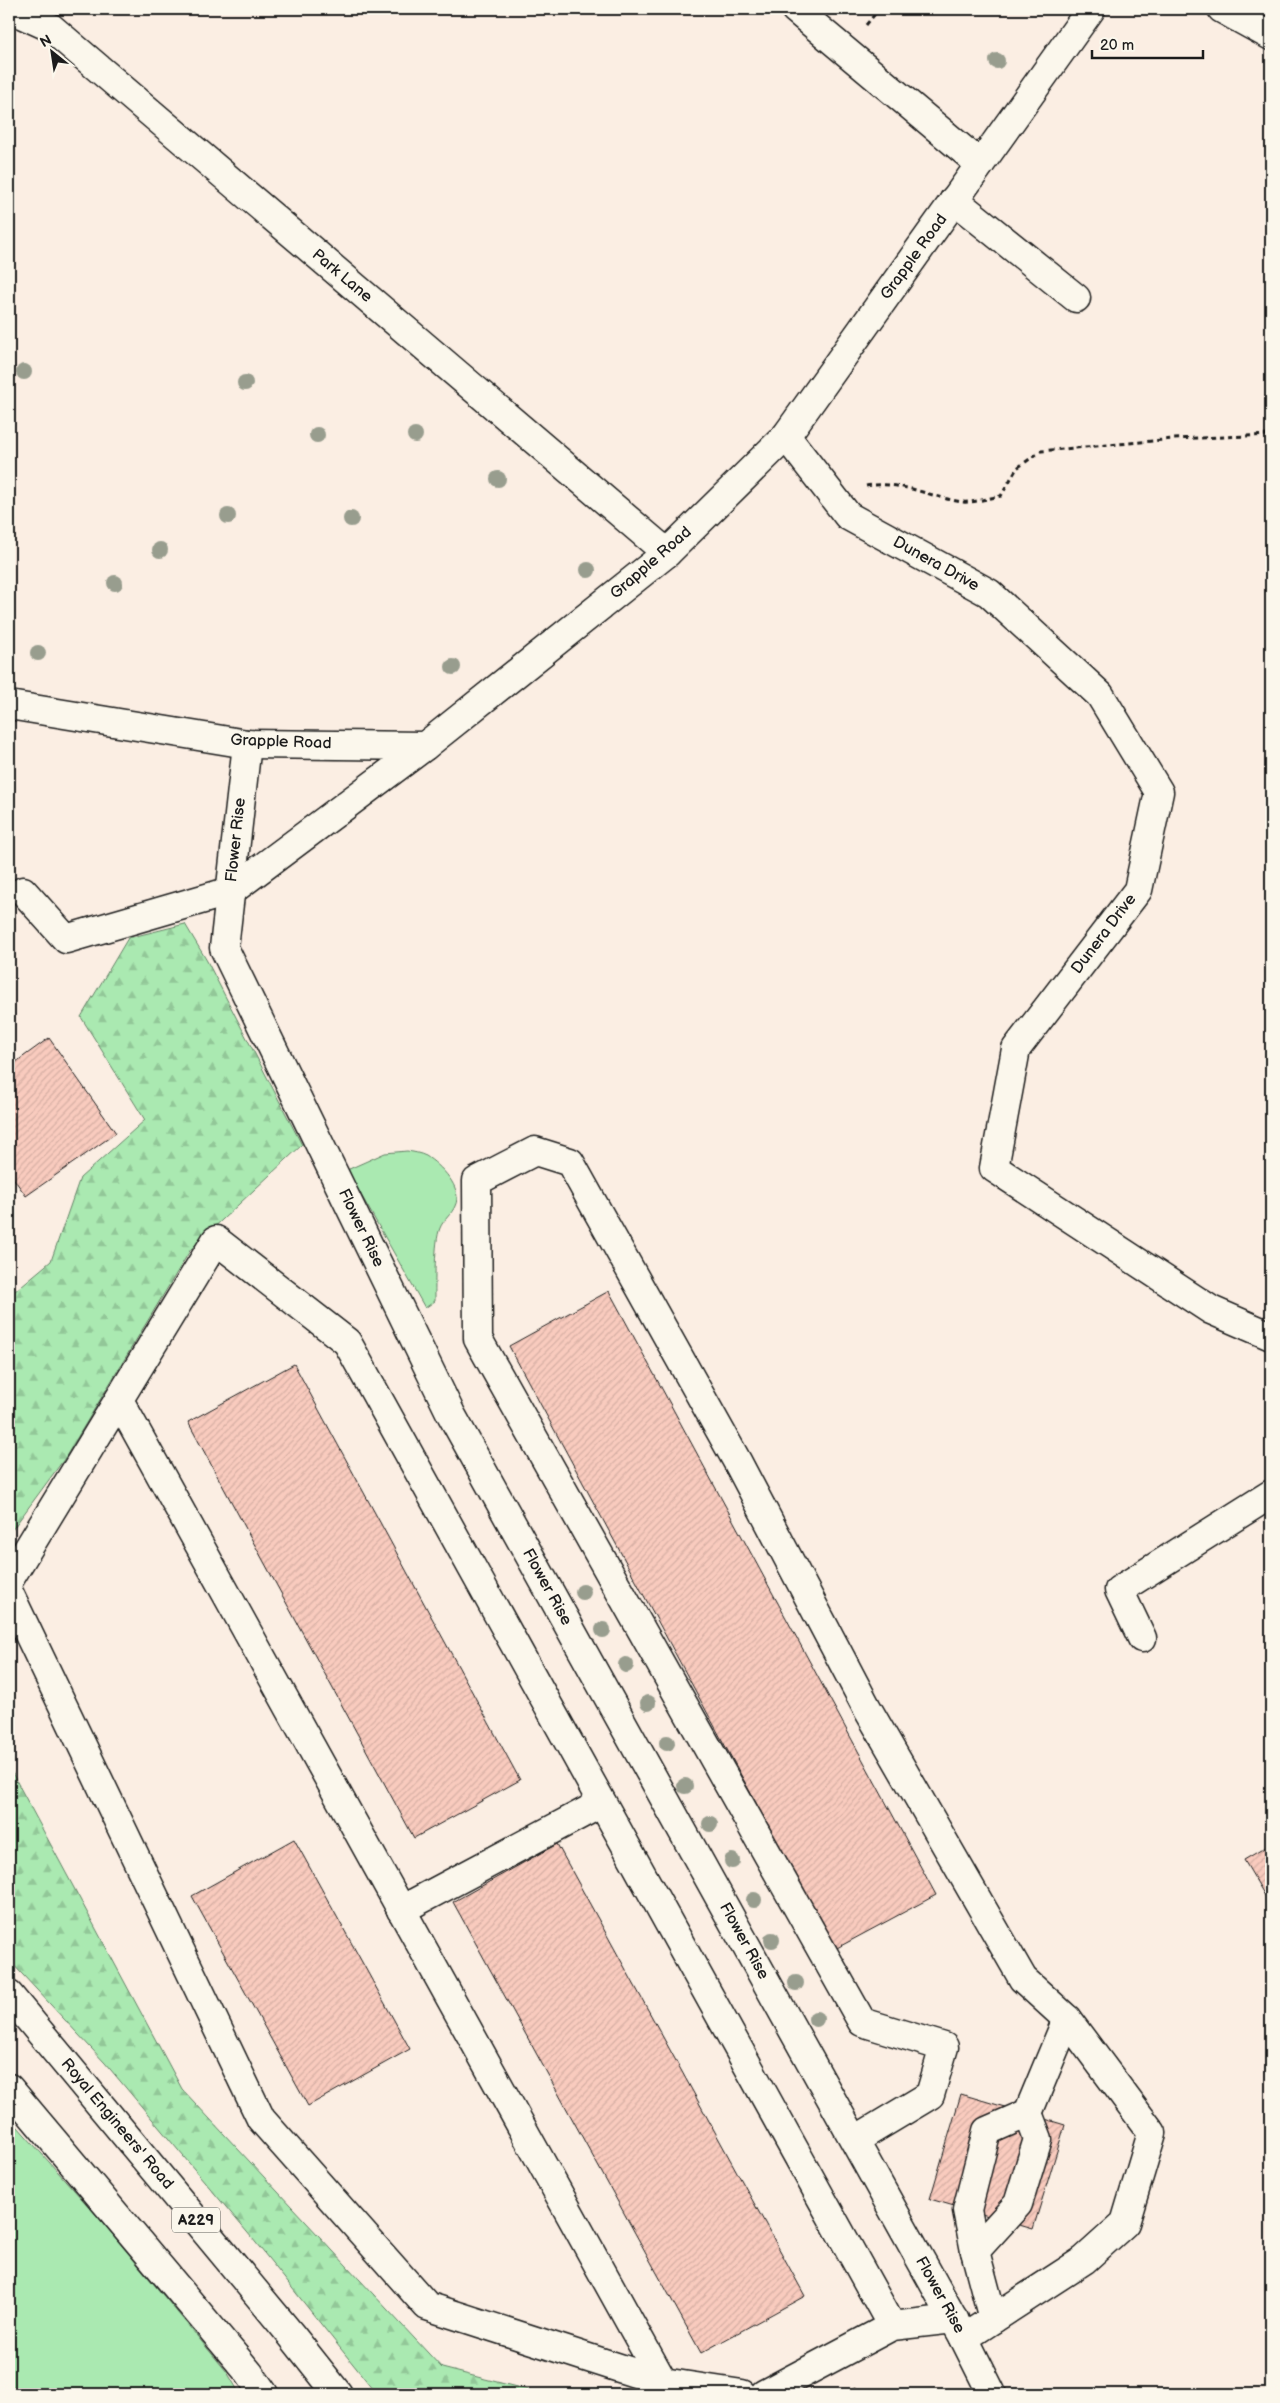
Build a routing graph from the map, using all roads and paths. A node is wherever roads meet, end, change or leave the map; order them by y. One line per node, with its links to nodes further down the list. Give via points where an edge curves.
1 (10, 9): 12 (main road, Park Lane, via 50,27)
2 (794, 9): 6 (main road)
3 (1091, 9): 6 (main road, Grapple Road)
4 (1222, 9): 5 (main road)
5 (1271, 36)
6 (980, 164): 7 (main road, Grapple Road)
7 (954, 200): 8 (main road); 10 (main road, Grapple Road)
8 (1076, 298)
9 (1271, 435): 11 (path, via 1174,439 1041,451 1018,468 1001,496 964,502 896,485 879,484)
10 (786, 436): 11 (main road, Dunera Drive); 12 (main road, Grapple Road)
11 (831, 492): 18 (main road, Dunera Drive, via 848,516 989,593 1100,694 1159,792 1138,890 1016,1049 994,1168 1211,1310)
12 (667, 553): 15 (main road, Grapple Road)
13 (9, 705): 14 (main road, Grapple Road)
14 (247, 744): 15 (main road, Grapple Road); 17 (main road, Flower Rise)
15 (425, 746): 17 (main road)
16 (23, 891): 17 (main road, via 66,939)
17 (231, 891): 30 (main road, Flower Rise, via 224,948 451,1414)
18 (1271, 1336)
19 (118, 1400): 21 (main road); 24 (main road, via 216,1240 347,1342); 25 (main road)
20 (1271, 1494): 23 (main road, via 1119,1590)
21 (9, 1580)
22 (9, 1593): 35 (main road, via 262,2119 427,2306)
23 (1142, 1638)
24 (602, 1803): 25 (main road); 33 (main road)
25 (401, 1910): 35 (main road)
26 (9, 1995): 37 (main road, Royal Engineers' Road / A229)
27 (1067, 2018): 29 (main road); 30 (main road, via 1023,1980 867,1708 737,1461 570,1162 535,1151 478,1181 478,1339 862,2022 944,2047 930,2095); 32 (main road, via 1152,2133 1125,2223 1084,2260)
28 (9, 2088): 36 (main road)
29 (1028, 2114): 31 (main road, via 1038,2139 1018,2204); 31 (main road, via 987,2131 967,2210)
30 (854, 2140): 34 (main road, Flower Rise)
31 (975, 2251): 32 (main road)
32 (993, 2319): 34 (main road)
33 (892, 2326): 34 (main road); 39 (main road)
34 (959, 2328): 40 (main road, Flower Rise)
35 (663, 2382): 38 (main road)
36 (264, 2394)
37 (338, 2394)
38 (742, 2394)
39 (764, 2394)
40 (992, 2394)

